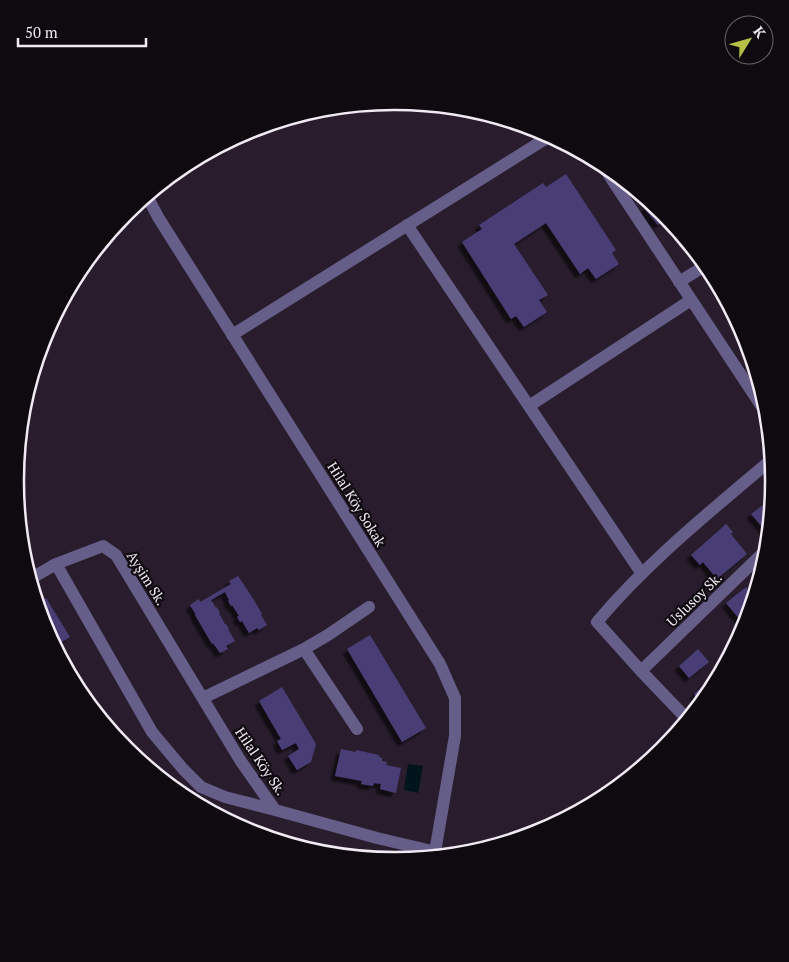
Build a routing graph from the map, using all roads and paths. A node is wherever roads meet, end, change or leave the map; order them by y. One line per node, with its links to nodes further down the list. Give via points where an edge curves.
1 (542, 141): 4 (street)
2 (614, 183): 6 (street)
3 (150, 202): 8 (street, Hilal Köy Sokak)
4 (407, 225): 8 (street); 10 (street)
5 (699, 269): 6 (street)
6 (679, 282): 7 (street)
7 (691, 300): 9 (street); 10 (street)
8 (232, 335): 24 (street, Hilal Köy Sokak, via 440,664 455,698 455,736)
9 (756, 397)
10 (529, 406): 14 (street)
11 (764, 466): 14 (street)
12 (757, 559): 18 (street, Uslusoy Sk.)
13 (56, 564): 15 (street, Ayşim Sk.); 19 (street, Ayşim Sk., via 102,546 116,555); 22 (street, via 152,732 183,770 201,787)
14 (642, 574): 18 (street, via 597,622)
15 (36, 576)
16 (369, 607): 17 (street)
17 (304, 649): 19 (street); 21 (street)
18 (641, 671): 20 (street)
19 (203, 698): 22 (street, Hilal Köy Sk.)
20 (683, 714)
21 (357, 729)
22 (275, 810): 23 (street, Hilal Köy Sk.)
23 (428, 850)
24 (435, 850)

